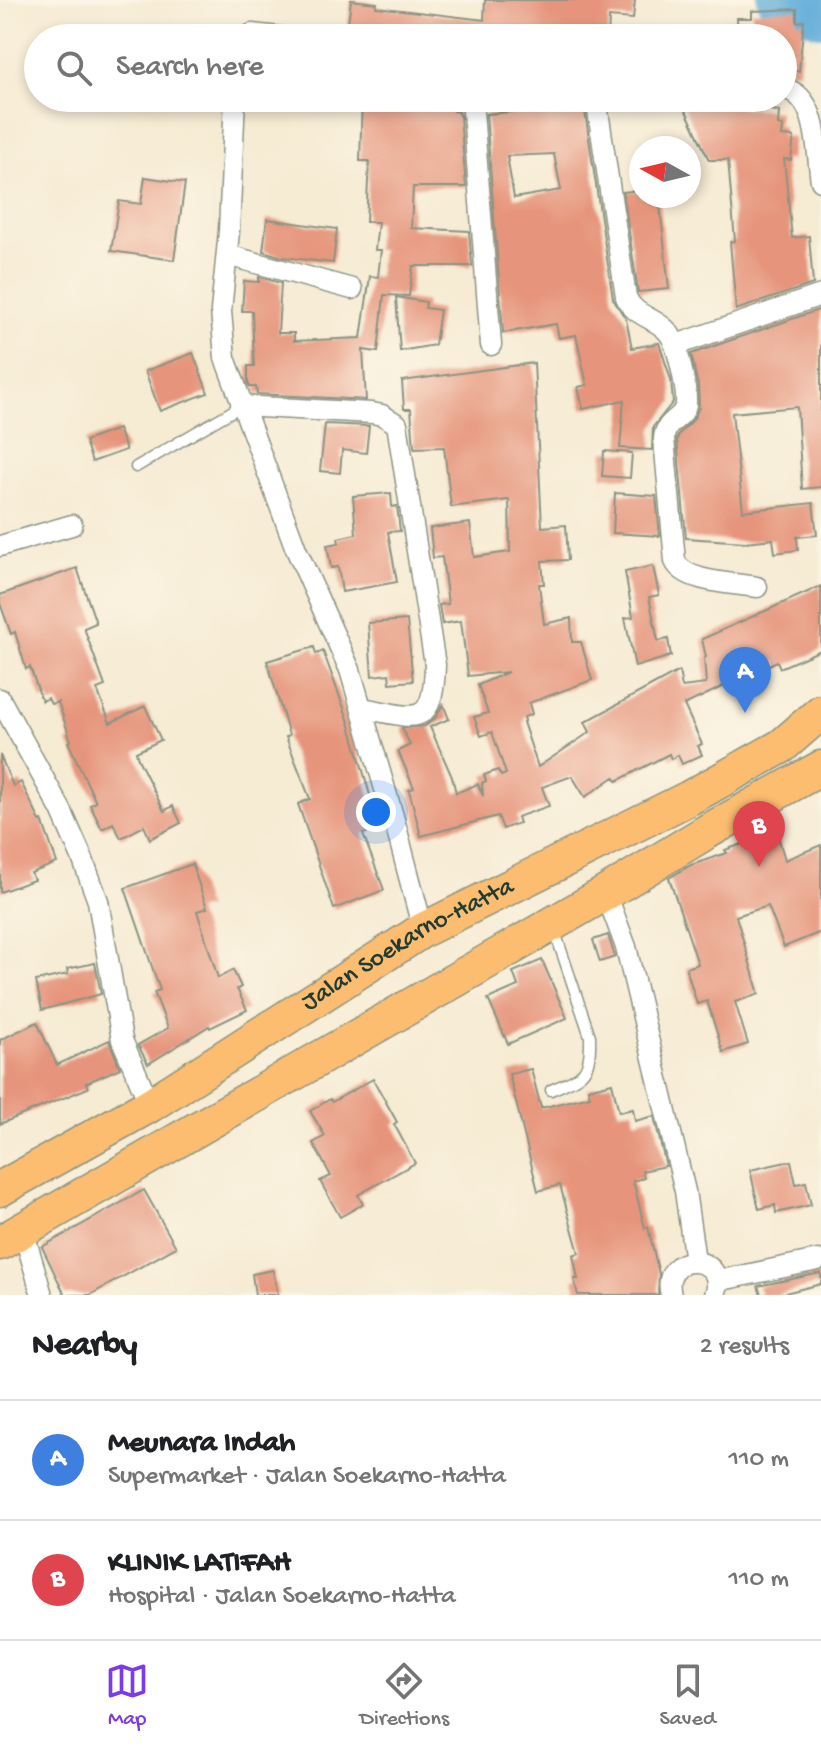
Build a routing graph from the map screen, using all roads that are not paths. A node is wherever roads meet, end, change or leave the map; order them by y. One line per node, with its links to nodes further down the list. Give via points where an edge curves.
1 (797, 94): 5 (street, via 810,108)
2 (234, 112): 6 (street)
3 (473, 112): 9 (street)
4 (598, 112): 10 (street, via 626,297 636,312 667,330)
5 (821, 181)
6 (227, 255): 7 (street); 11 (street, via 222,330)
7 (352, 289)
8 (821, 295): 10 (street)
9 (491, 345)
10 (676, 345): 15 (street, via 686,403 683,413 666,427 664,439 675,561 689,576)
11 (241, 406): 12 (lane); 17 (street); 17 (street, via 372,413 397,424 435,665 434,691 430,706 416,717)
12 (136, 467)
13 (72, 525): 14 (street)
14 (0, 546)
15 (757, 587)
16 (0, 699): 26 (street, via 61,810 98,901 122,1040)
17 (362, 708): 24 (street)
18 (821, 712): 20 (highway, Jalan Soekarno-Hatta, via 782,746)
19 (821, 768): 21 (highway, Jalan Soekarno-Hatta)
20 (689, 798): 21 (highway); 24 (highway, Jalan Soekarno-Hatta)
21 (708, 831): 22 (highway, Jalan Soekarno-Hatta)
22 (606, 893): 23 (highway, Jalan Soekarno-Hatta); 30 (street, via 626,947 681,1175)
23 (552, 924): 25 (lane, via 590,1036 591,1054 579,1078); 28 (highway, Jalan Soekarno-Hatta)
24 (423, 930): 26 (highway, Jalan Soekarno-Hatta)
25 (551, 1090)
26 (150, 1105): 27 (highway, Jalan Soekarno-Hatta)
27 (0, 1189)
28 (12, 1237): 32 (street)
29 (818, 1260): 31 (street)
30 (695, 1261): 31 (street, via 710,1267); 33 (street, via 674,1271)
31 (716, 1288)
32 (42, 1295)
33 (671, 1295)

